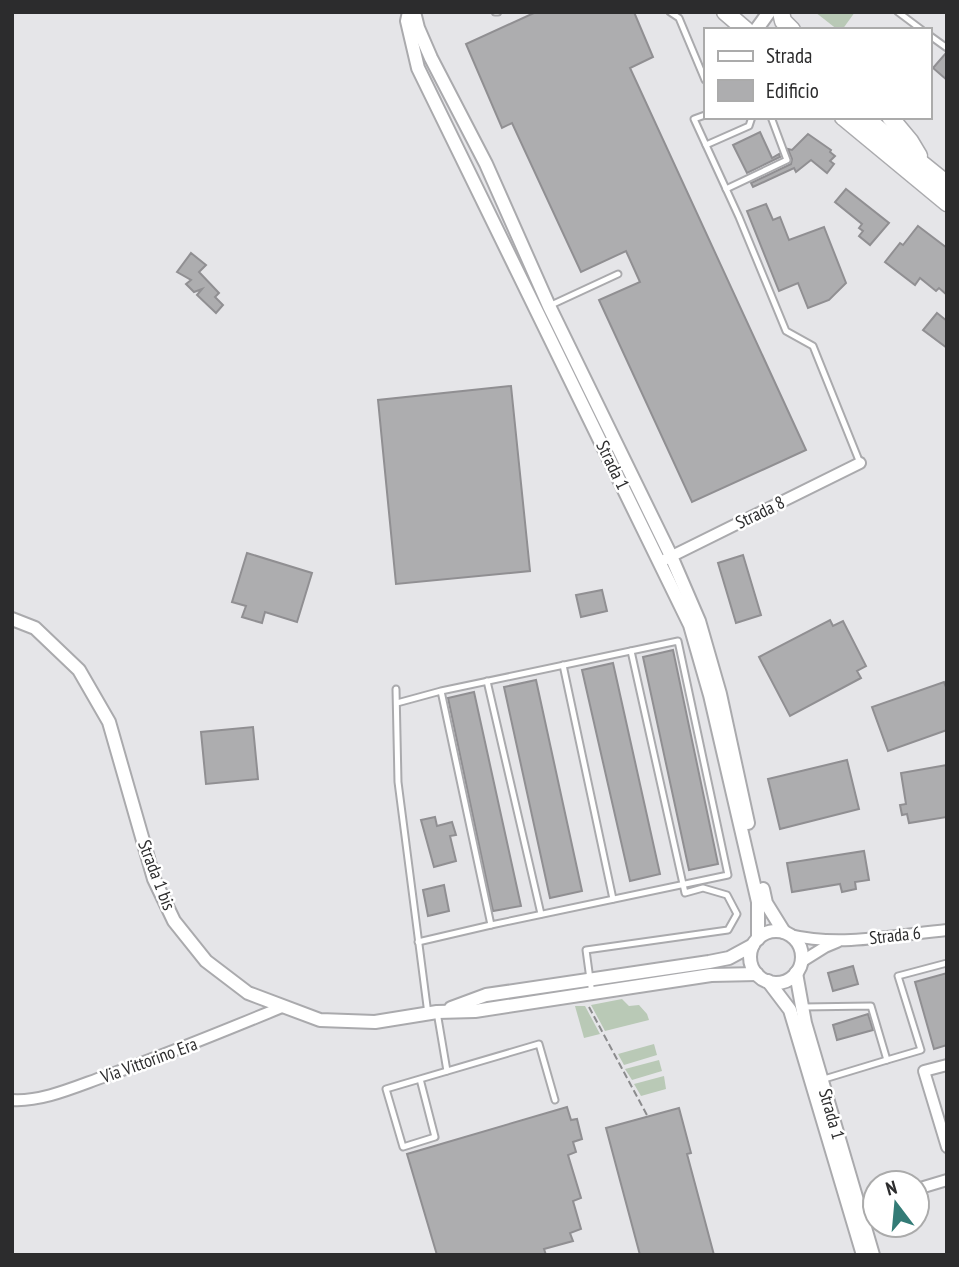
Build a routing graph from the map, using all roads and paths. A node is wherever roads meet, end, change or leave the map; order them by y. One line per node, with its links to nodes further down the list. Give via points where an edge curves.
1 (412, 12): 26 (street, Strada 1); 28 (street, Strada 1, via 407,21 418,68)
2 (670, 12): 13 (lane, via 679,19)
3 (725, 12): 7 (main road)
4 (769, 12): 8 (street)
5 (780, 12): 9 (main road)
6 (898, 12): 10 (lane)
7 (744, 28)
8 (757, 28)
9 (790, 28)
10 (919, 28)
11 (931, 36): 12 (lane)
12 (947, 48)
13 (704, 78)
14 (704, 114): 20 (lane, via 694,119)
15 (751, 119): 20 (lane, via 749,126)
16 (772, 119): 23 (lane, via 787,160)
17 (844, 119): 24 (main road)
18 (867, 119): 21 (main road)
19 (892, 119): 21 (main road)
20 (706, 145): 23 (lane)
21 (924, 164): 22 (main road)
22 (947, 184)
23 (726, 189): 27 (lane, via 786,331 813,346)
24 (947, 202)
25 (618, 274): 26 (lane)
26 (549, 306): 28 (street, Strada 1)
27 (860, 463): 28 (street, Strada 8)
28 (666, 559): 41 (street, Strada 1, via 699,621 720,694 766,903); 44 (street, Strada 1, via 710,695 758,902)
29 (12, 619): 51 (street, Strada 1 bis, via 35,628 79,670 110,722 154,878 174,921 206,961 248,993)
30 (631, 651): 31 (lane); 36 (lane); 36 (lane, via 678,641 728,875)
31 (562, 665): 32 (lane); 37 (lane)
32 (487, 681): 34 (lane); 38 (lane)
33 (396, 689): 35 (lane)
34 (441, 691): 35 (lane); 39 (lane)
35 (397, 703): 43 (lane, via 398,782)
36 (683, 884): 37 (lane); 48 (lane, via 685,893 704,888 727,895 737,915 728,930 586,950)
37 (612, 899): 38 (lane)
38 (541, 914): 39 (lane)
39 (491, 925): 43 (lane)
40 (947, 930): 42 (street, Strada 6)
41 (787, 933): 42 (street, Strada 6); 44 (street, via 767,933); 46 (street, via 800,947)
42 (843, 940): 46 (street, Strada 6, via 825,947)
43 (418, 942): 53 (lane)
44 (755, 942): 47 (street, via 751,962); 48 (street, Strada 1 bis, via 729,958)
45 (947, 963): 54 (lane, via 898,976 921,1050)
46 (799, 968): 49 (street, via 783,981); 52 (street, Strada 1)
47 (757, 974): 49 (street); 50 (street, Strada 1 bis, via 711,975)
48 (589, 979): 50 (lane); 53 (street, Strada 1 bis, via 486,995)
49 (768, 981): 57 (street, Strada 1, via 790,1010)
50 (587, 994): 53 (street, Strada 1 bis); 62 (path)
51 (282, 1007): 53 (street, Strada 1 bis, via 320,1020 375,1022); 60 (street, Via Vittorino Era, via 76,1087)
52 (802, 1007): 54 (lane, via 871,1006); 59 (street, Strada 1)
53 (432, 1013): 56 (lane)
54 (887, 1060): 59 (lane)
55 (947, 1065): 63 (street, via 923,1071)
56 (447, 1071): 58 (lane); 61 (lane, via 539,1044)
57 (809, 1074): 59 (lane); 65 (street, Strada 1)
58 (420, 1079): 58 (lane, via 435,1137 403,1147 386,1089)
59 (822, 1080): 65 (street, Strada 1)
60 (12, 1100)
61 (555, 1100)
62 (648, 1117)
63 (947, 1147)
64 (861, 1206): 65 (street)
65 (854, 1208): 66 (street, Strada 1); 67 (street, Strada 1)
66 (863, 1255)
67 (873, 1255)

